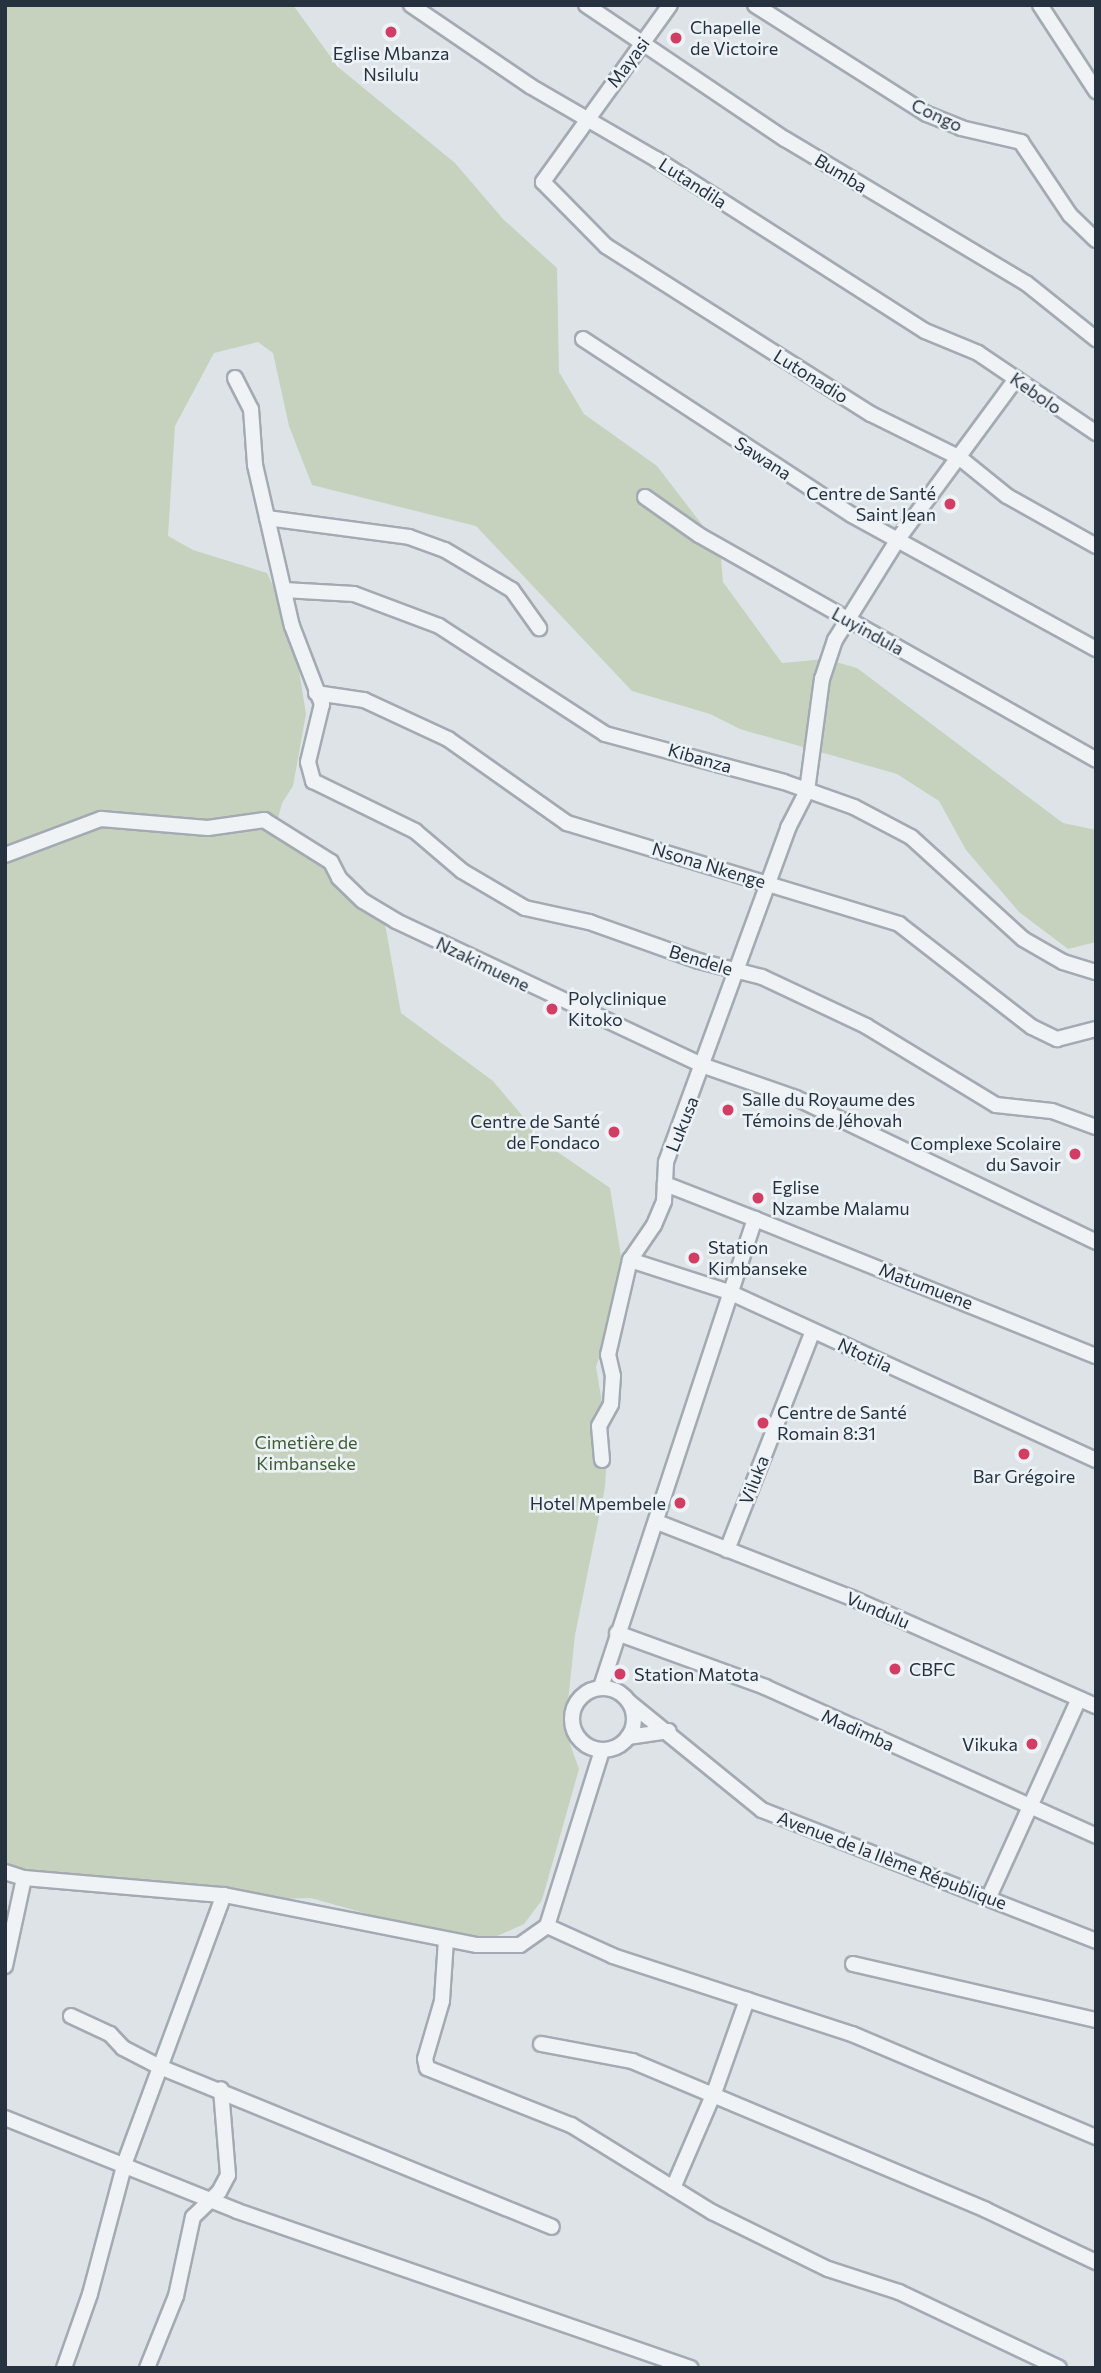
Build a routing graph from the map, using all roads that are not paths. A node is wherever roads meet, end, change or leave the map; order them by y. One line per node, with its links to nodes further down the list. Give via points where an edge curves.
1 (411, 5): 8 (street, Lutandila)
2 (586, 5): 6 (street, Bumba)
3 (670, 5): 6 (street, Mayasi)
4 (755, 5): 10 (street, Congo, via 927,114 961,128 1021,142 1070,215)
5 (1040, 5): 7 (street)
6 (642, 44): 8 (street, Mayasi); 12 (street, Bumba, via 785,139 1014,276)
7 (1096, 91)
8 (586, 118): 9 (street, Mayasi); 13 (street, Lutandila, via 925,331)
9 (543, 182): 17 (street, Lutonadio, via 606,246 871,414)
10 (1096, 240)
11 (583, 339): 20 (street, Sawana, via 799,481)
12 (1096, 339)
13 (978, 353): 15 (street, Kebolo)
14 (235, 378): 19 (street, via 251,409 255,465)
15 (1016, 379): 16 (street, Kebolo); 17 (street, Lukusa)
16 (1096, 433)
17 (960, 458): 20 (street, Lukusa); 21 (street, Lutonadio, via 1007,496)
18 (645, 497): 23 (street, Luyindula, via 699,535)
19 (267, 518): 22 (street); 24 (street, via 409,537 445,550 512,590)
20 (898, 539): 23 (street, Lukusa); 25 (street, Sawana)
21 (1096, 546)
22 (284, 590): 26 (street); 28 (street, Kibanza, via 354,594 439,626 605,734)
23 (848, 620): 27 (street, Luyindula); 28 (street, Lukusa, via 822,679)
24 (539, 628)
25 (1096, 649)
26 (317, 693): 30 (street, Nsona Nkenge, via 364,700 448,739 567,823); 31 (street, Bendele, via 322,712 307,762 313,781 415,831 462,871 525,908 589,922)
27 (1096, 760)
28 (807, 791): 30 (street, Lukusa, via 788,828); 32 (street, Kibanza, via 853,807 911,838 1023,939 1063,962)
29 (5, 855): 34 (street, Nzakimuene, via 102,819 208,828 264,820 331,862 339,878 363,901 396,921)
30 (770, 883): 31 (street, Lukusa); 33 (street, Nsona Nkenge, via 899,924 1032,1027 1057,1039)
31 (739, 972): 34 (street, Lukusa); 35 (street, Bendele, via 762,977 866,1026 996,1105 1052,1111)
32 (1096, 972)
33 (1096, 1029)
34 (704, 1066): 36 (street, Lukusa, via 666,1162); 38 (street, Nzakimuene, via 796,1098)
35 (1096, 1127)
36 (665, 1184): 37 (street, Matumuene); 39 (street, Lukusa, via 654,1225)
37 (755, 1219): 40 (street); 42 (street, Matumuene)
38 (1096, 1242)
39 (629, 1260): 40 (street, Ntotila); 43 (street, via 608,1355 613,1376 611,1404 599,1426)
40 (729, 1293): 41 (street, Ntotila); 45 (street)
41 (813, 1331): 44 (street, Ntotila); 46 (street, Viluka)
42 (1096, 1356)
43 (601, 1460)
44 (1096, 1460)
45 (656, 1522): 46 (street, Vundulu); 47 (street)
46 (727, 1550): 49 (street, Vundulu, via 852,1598)
47 (617, 1633): 48 (street); 55 (street, Madimba, via 765,1687)
48 (601, 1687): 50 (street, via 618,1691); 54 (street, via 576,1702 572,1717 575,1733 586,1745)
49 (1079, 1699): 51 (street, Vundulu); 55 (street)
50 (629, 1702): 52 (street, Avenue de la IIème République); 53 (street, via 634,1713)
51 (1096, 1706)
52 (669, 1731): 53 (street); 60 (street, Avenue de la IIème République, via 762,1810)
53 (628, 1737): 54 (street, via 617,1747)
54 (602, 1750): 61 (street)
55 (1030, 1806): 56 (street, Madimba); 60 (street)
56 (1096, 1836)
57 (5, 1872): 58 (street)
58 (24, 1878): 59 (street); 65 (street)
59 (224, 1895): 62 (street); 70 (street)
60 (989, 1897): 63 (street, Avenue de la IIème République)
61 (547, 1926): 62 (street, via 520,1945); 66 (street, via 613,1956)
62 (446, 1940): 76 (street, via 442,2001 424,2065 466,2086 571,2125)
63 (1096, 1941)
64 (853, 1964): 68 (street)
65 (5, 1966)
66 (747, 2000): 72 (street); 74 (street, via 852,2034)
67 (71, 2016): 70 (street, via 110,2034 123,2048)
68 (1096, 2021)
69 (541, 2043): 72 (street, via 632,2061)
70 (160, 2067): 71 (street); 75 (street)
71 (220, 2089): 77 (street, via 228,2175 219,2192); 78 (street)
72 (715, 2093): 76 (street); 79 (street)
73 (5, 2118): 75 (street)
74 (1096, 2137)
75 (125, 2162): 77 (street); 80 (street, via 90,2294)
76 (673, 2188): 83 (street, via 828,2269 899,2292)
77 (207, 2200): 81 (street, via 193,2217 176,2296); 82 (street)
78 (552, 2227)
79 (1096, 2262)
80 (64, 2368)
81 (147, 2368)
82 (691, 2368)
83 (1059, 2368)

